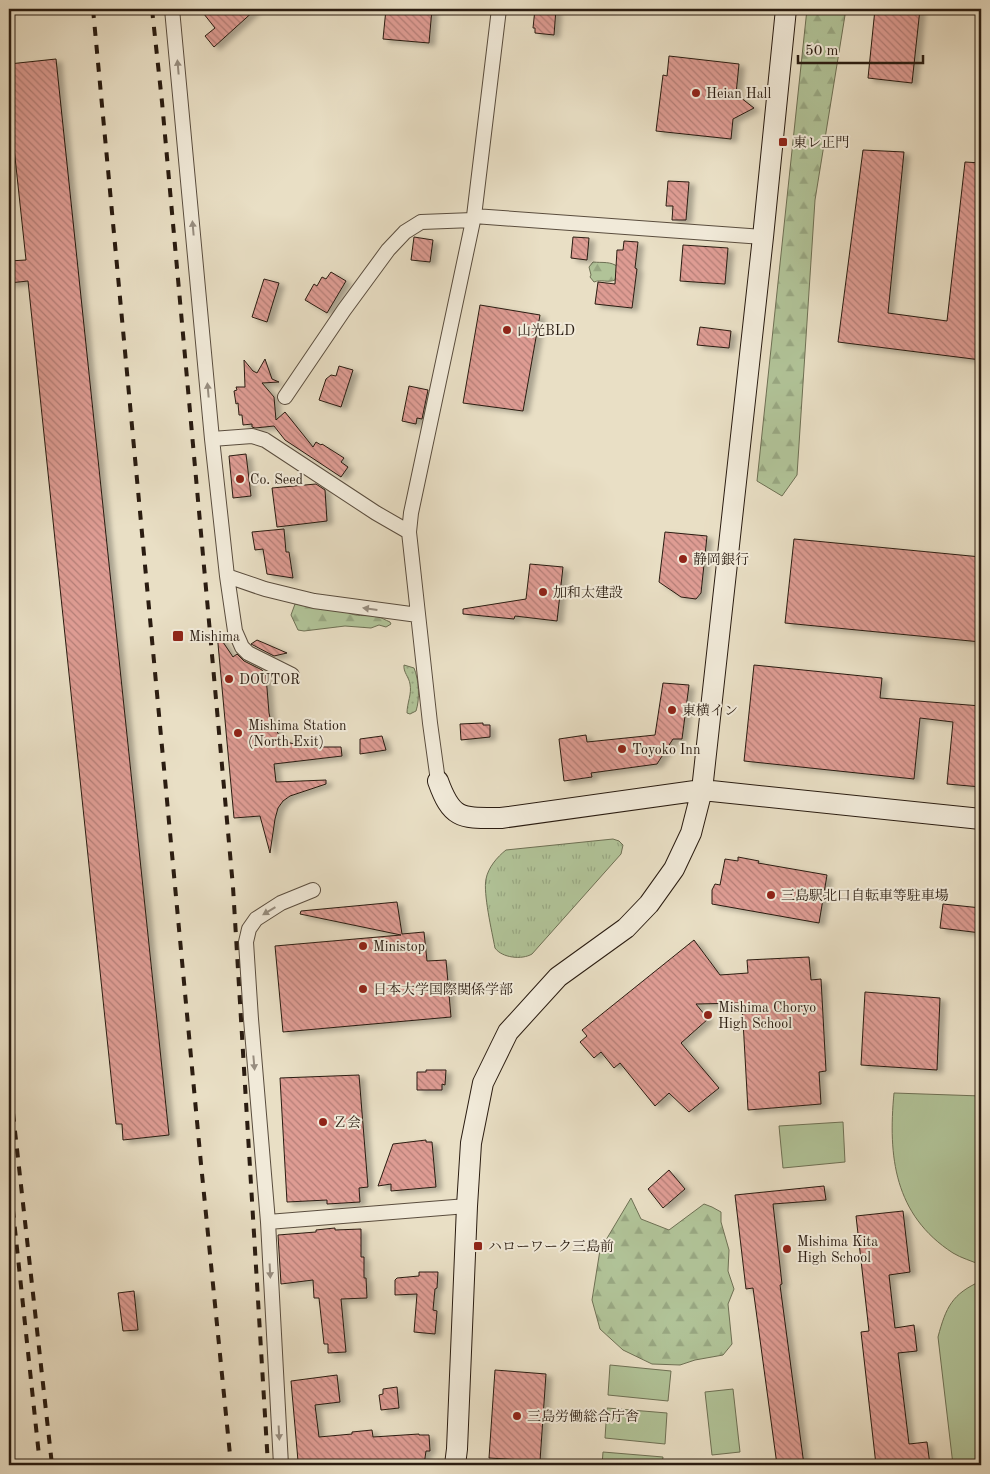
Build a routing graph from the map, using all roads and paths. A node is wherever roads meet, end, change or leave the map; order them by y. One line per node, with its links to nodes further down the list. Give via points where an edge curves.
1 (172, 9): 7 (street, one-way to 1)
2 (499, 9): 4 (street)
3 (786, 9): 5 (street)
4 (474, 218): 5 (street); 6 (street, via 421,222 405,232 344,310); 8 (street)
5 (763, 237): 13 (street)
6 (285, 397)
7 (212, 439): 8 (street, via 252,436 265,440); 9 (street)
8 (409, 532): 10 (street)
9 (227, 576): 10 (street, one-way to 9, via 314,601); 11 (street, via 235,632 242,647)
10 (418, 615): 12 (street)
11 (292, 675)
12 (438, 781): 13 (street, via 450,808 476,818 500,818)
13 (702, 790): 14 (street); 16 (street, via 691,833 674,869 649,904 626,928 558,977 508,1032 483,1083 471,1143)
14 (981, 820)
15 (313, 890): 17 (street, one-way to 17, via 281,903 256,919 249,928 246,942)
16 (466, 1206): 17 (street); 19 (street)
17 (268, 1222): 18 (street, one-way to 18)
18 (281, 1465)
19 (455, 1465)

